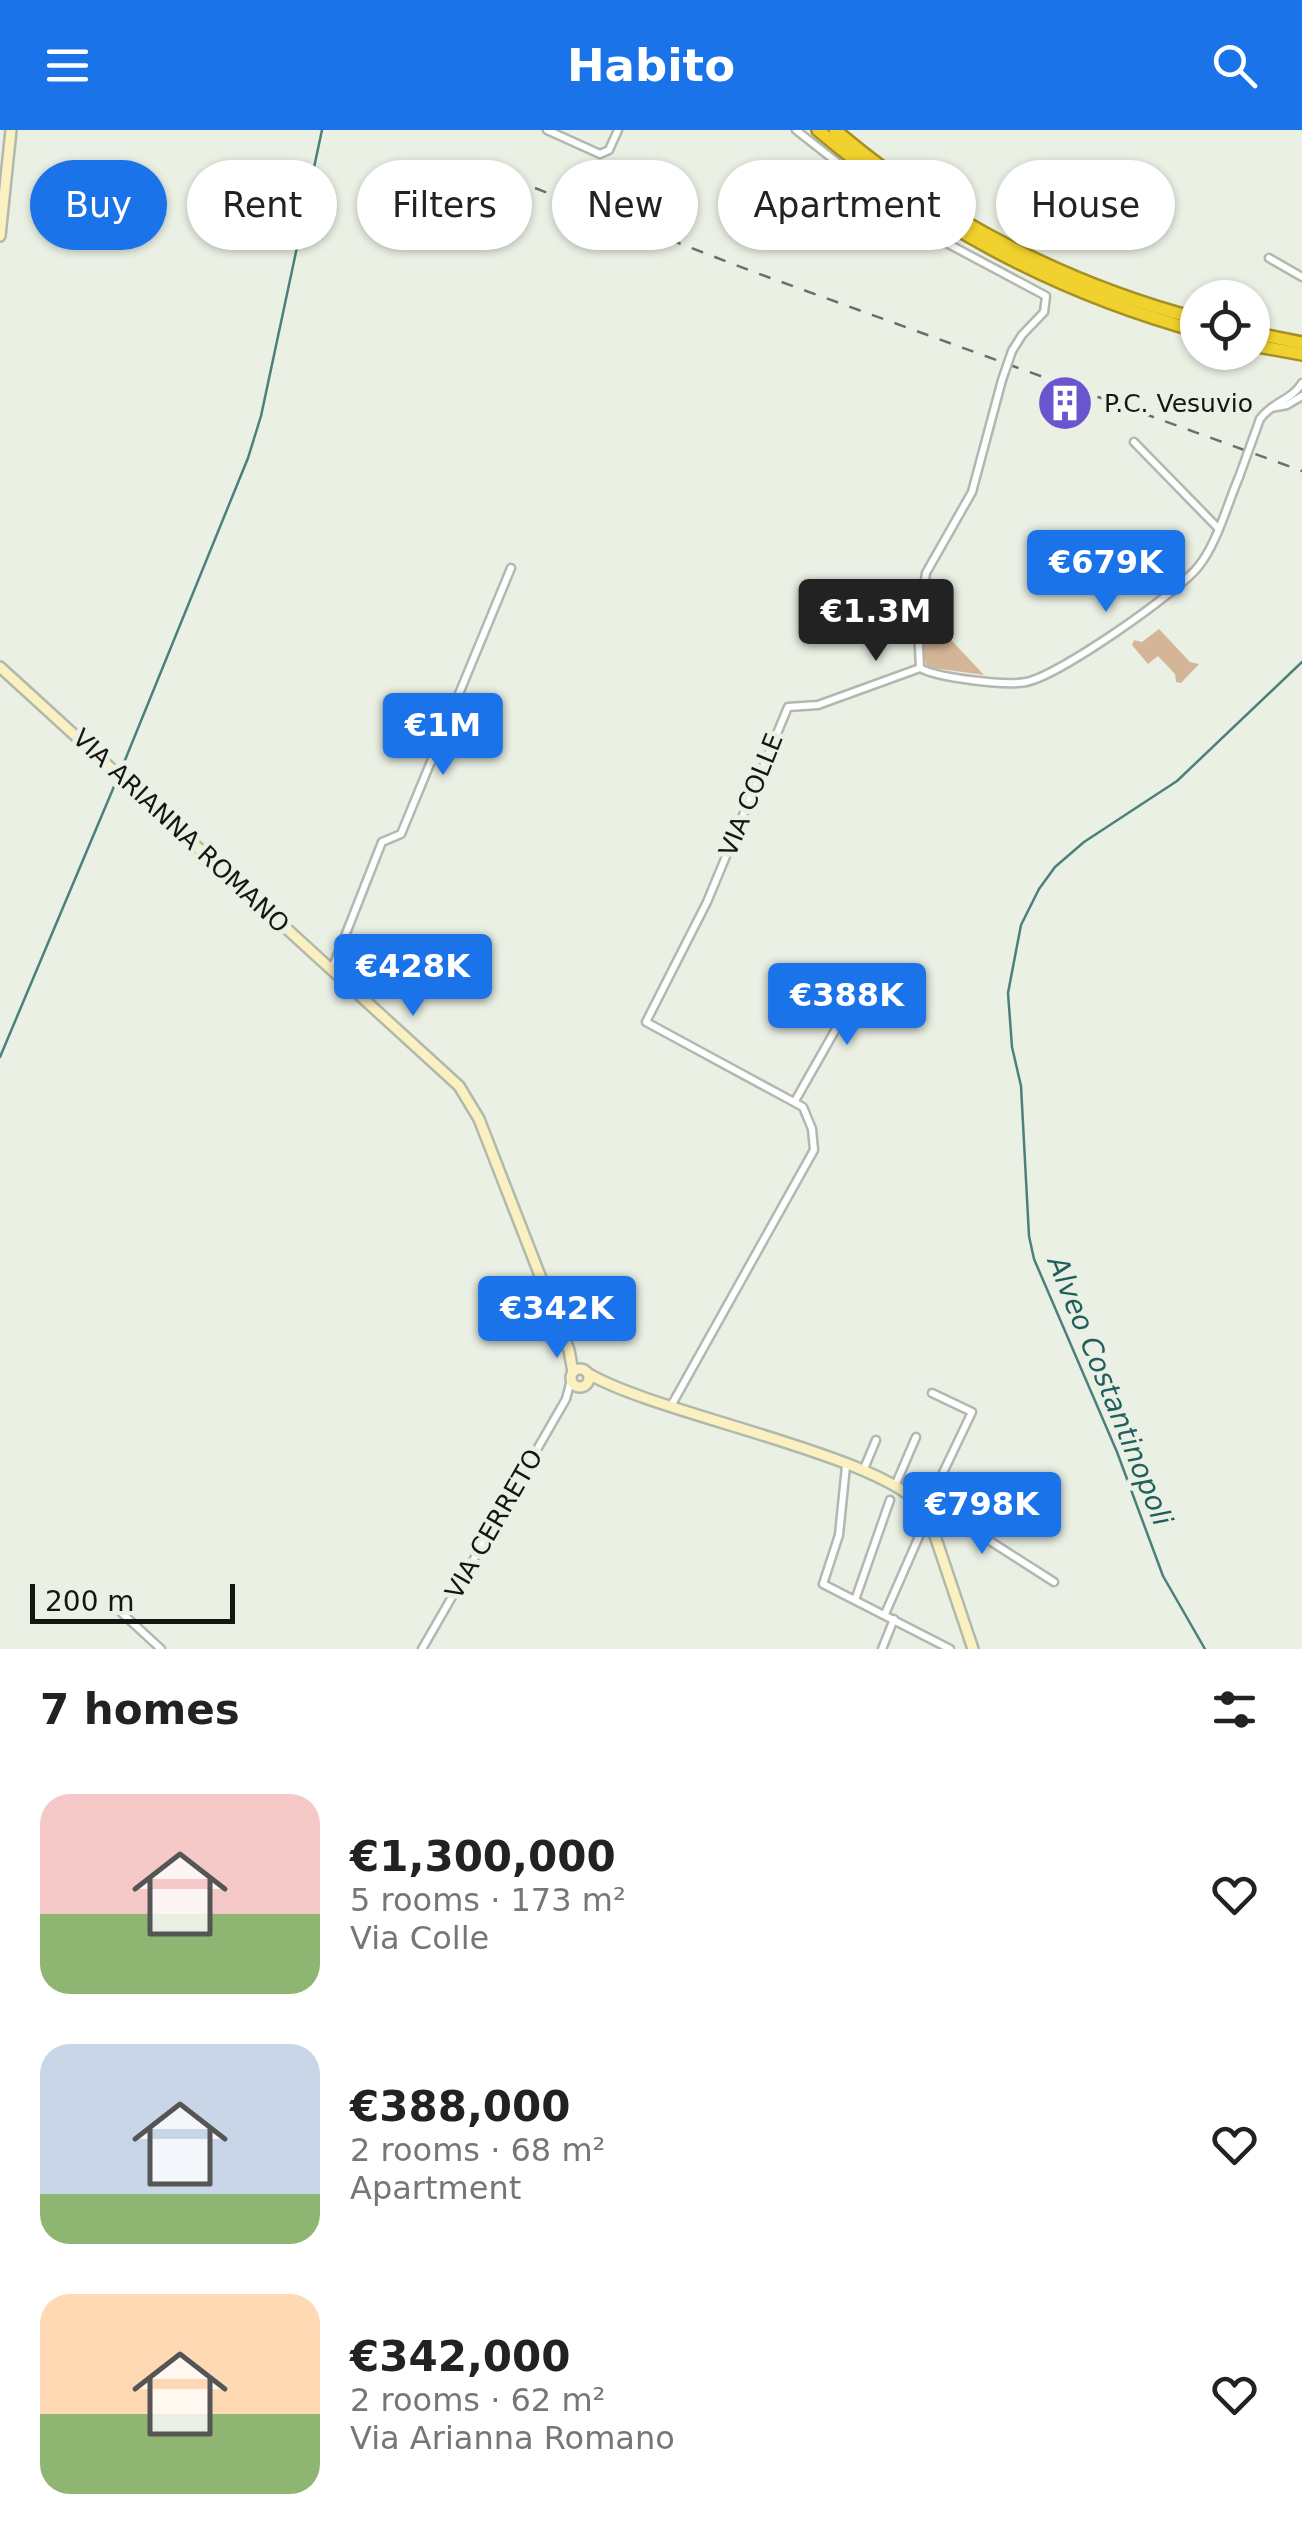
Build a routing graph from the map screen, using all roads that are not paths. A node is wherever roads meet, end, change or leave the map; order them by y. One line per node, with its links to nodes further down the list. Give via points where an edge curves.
1 (10, 130): 7 (street)
2 (547, 130): 3 (street, via 600,154 610,150)
3 (618, 130)
4 (796, 130): 23 (street, bridge, via 924,230 1046,296 1044,312 1012,351 972,492 926,574)
5 (818, 130): 11 (highway, via 908,200 1002,256 1083,293)
6 (835, 130): 10 (highway, via 912,189 1008,246 1086,282)
7 (0, 236)
8 (1269, 258): 9 (street)
9 (1302, 277)
10 (1180, 313)
11 (1180, 325)
12 (1270, 337): 13 (highway)
13 (1302, 343)
14 (1270, 348): 15 (highway)
15 (1302, 354)
16 (1302, 383): 18 (street)
17 (1302, 396): 18 (street)
18 (1268, 408): 20 (street, bridge)
19 (1134, 442): 20 (street)
20 (1217, 526): 23 (street, via 1191,574 1044,676 1019,683)
21 (511, 568): 24 (street, via 401,834 382,842)
22 (0, 667): 24 (street, VIA ARIANNA ROMANO)
23 (920, 668): 26 (street, VIA COLLE, via 826,702 788,707 707,902 646,1018 648,1026)
24 (332, 970): 27 (street, VIA ARIANNA ROMANO, via 468,1098)
25 (866, 976): 26 (street)
26 (795, 1101): 32 (street, via 809,1119 814,1150)
27 (568, 1350): 28 (street, VIA ARIANNA ROMANO); 29 (street, VIA ARIANNA ROMANO)
28 (587, 1372): 29 (street); 29 (street); 30 (street, VIA ARIANNA ROMANO)
29 (578, 1381): 30 (street, VIA ARIANNA ROMANO); 47 (street, VIA CERRETO)
30 (610, 1385): 32 (street, VIA ARIANNA ROMANO)
31 (932, 1392): 39 (street, via 972,1412)
32 (671, 1406): 35 (street, VIA ARIANNA ROMANO)
33 (916, 1438): 37 (street)
34 (876, 1440): 36 (street)
35 (846, 1466): 36 (street, VIA ARIANNA ROMANO); 42 (street, via 839,1534 823,1584)
36 (862, 1472): 37 (street, VIA ARIANNA ROMANO)
37 (895, 1486): 39 (street, VIA ARIANNA ROMANO)
38 (890, 1500): 42 (street)
39 (924, 1501): 40 (street, VIA ARIANNA ROMANO); 41 (street)
40 (928, 1516): 44 (street); 50 (street, VIA ARIANNA ROMANO)
41 (1054, 1582)
42 (855, 1600): 44 (street)
43 (111, 1603): 46 (street)
44 (885, 1614): 45 (street)
45 (894, 1619): 48 (street); 49 (street)
46 (162, 1649)
47 (422, 1649)
48 (882, 1649)
49 (950, 1649)
50 (972, 1649)

